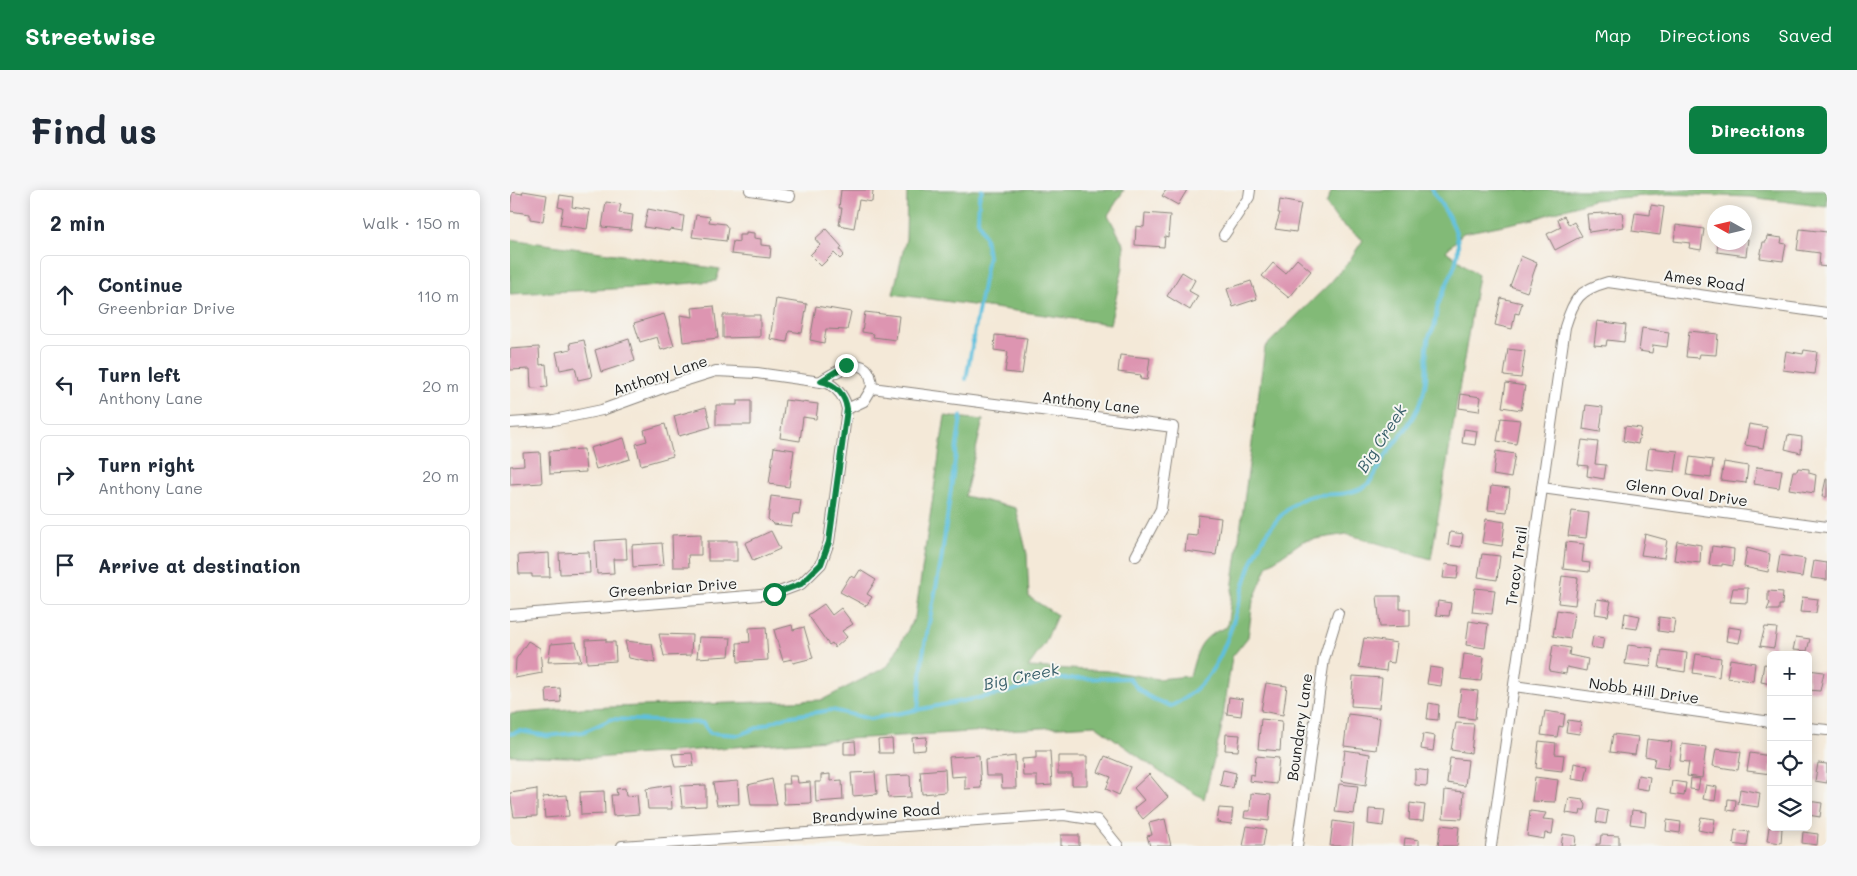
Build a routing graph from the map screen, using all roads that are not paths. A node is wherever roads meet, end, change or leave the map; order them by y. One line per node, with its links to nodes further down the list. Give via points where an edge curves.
1 (750, 190): 3 (street)
2 (1250, 190): 4 (street, via 1249,197)
3 (790, 196)
4 (1224, 235)
5 (1580, 293): 6 (street, Ames Road, via 1608,282); 11 (street, Tracy Trail, via 1565,327)
6 (1827, 313)
7 (821, 381): 8 (street, via 846,365 857,366 866,370); 9 (street, Anthony Lane, via 837,388); 10 (street, Anthony Lane, via 716,371 602,410 554,420)
8 (872, 388): 9 (street, via 864,400); 13 (street, Anthony Lane, via 1173,427 1161,510)
9 (847, 409): 15 (street, Greenbriar Drive, via 829,542 821,564 801,584 774,594)
10 (510, 424)
11 (1542, 488): 12 (street, Glenn Oval Drive); 16 (street, Tracy Trail)
12 (1827, 527)
13 (1136, 556)
14 (1338, 613): 22 (street, Boundary Lane, via 1324,659)
15 (510, 615)
16 (1514, 686): 17 (street, Nobb Hill Drive); 23 (street, Tracy Trail)
17 (1767, 721)
18 (1812, 728): 19 (street)
19 (1827, 730)
20 (622, 846): 21 (street, Brandywine Road, via 1064,815 1096,820)
21 (1118, 846)
22 (1297, 846)
23 (1491, 846)

